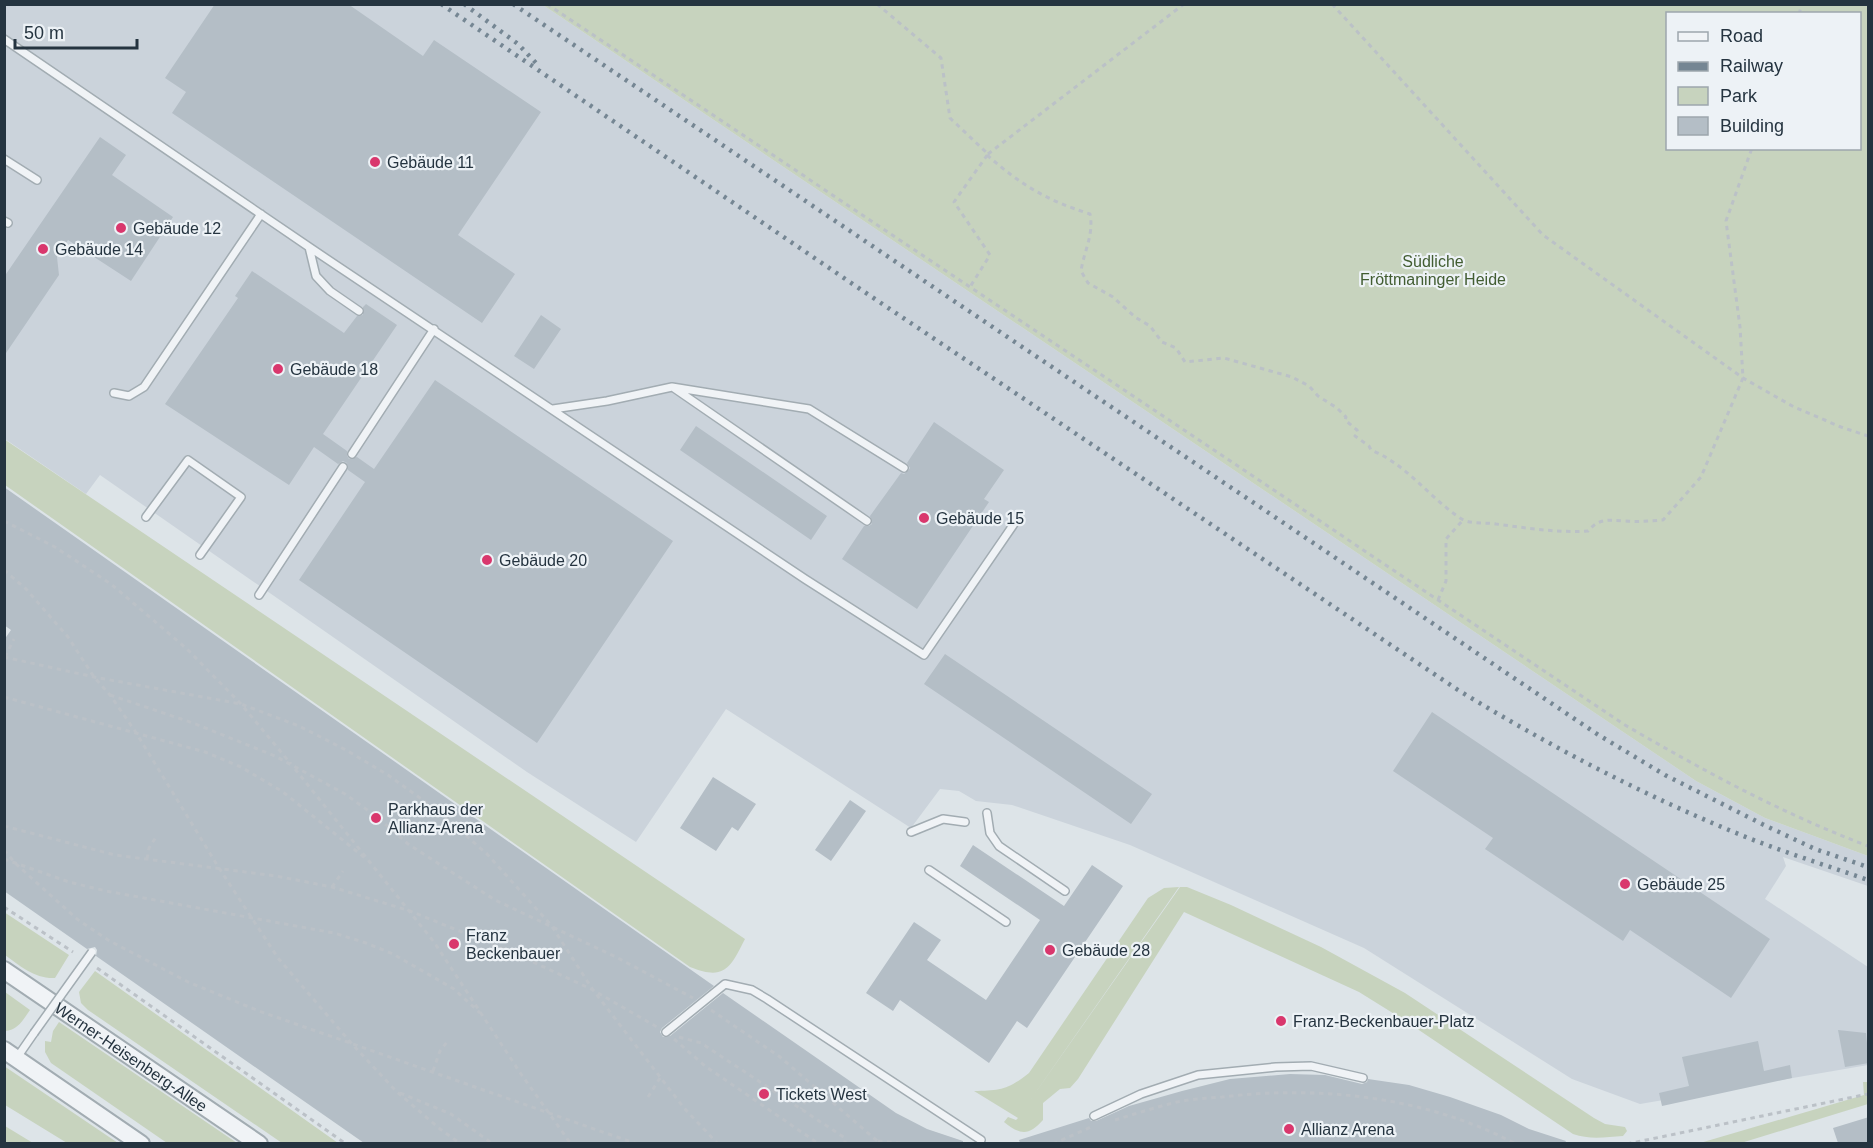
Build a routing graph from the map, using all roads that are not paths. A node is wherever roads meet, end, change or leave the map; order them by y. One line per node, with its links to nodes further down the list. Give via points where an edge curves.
1 (4, 39): 4 (lane)
2 (4, 159): 3 (lane)
3 (37, 180)
4 (261, 214): 5 (lane); 9 (lane, via 144,387 129,396)
5 (309, 246): 6 (lane, via 316,276); 7 (lane)
6 (359, 311)
7 (434, 329): 10 (lane); 11 (lane)
8 (672, 387): 10 (lane); 13 (lane, via 809,409); 15 (lane)
9 (114, 393)
10 (553, 409): 16 (lane, via 924,655)
11 (352, 454)
12 (343, 467): 18 (lane)
13 (904, 468)
14 (146, 517): 17 (lane, via 188,460 232,490 241,497)
15 (867, 521)
16 (1016, 521)
17 (200, 555)
18 (259, 595)
19 (987, 813): 23 (lane, via 990,833 999,846)
20 (965, 822): 21 (lane, via 943,819)
21 (911, 832)
22 (929, 870): 24 (lane)
23 (1065, 891)
24 (1005, 922)
25 (92, 952): 28 (lane, bridge, via 34,1033)
26 (4, 970): 33 (street, Werner-Heisenberg-Allee)
27 (666, 1032): 31 (lane, via 725,984 752,990)
28 (10, 1054): 32 (street)
29 (1363, 1078): 30 (lane, via 1311,1066 1198,1075 1141,1094)
30 (1094, 1116)
31 (981, 1140)
32 (141, 1143)
33 (259, 1143)

